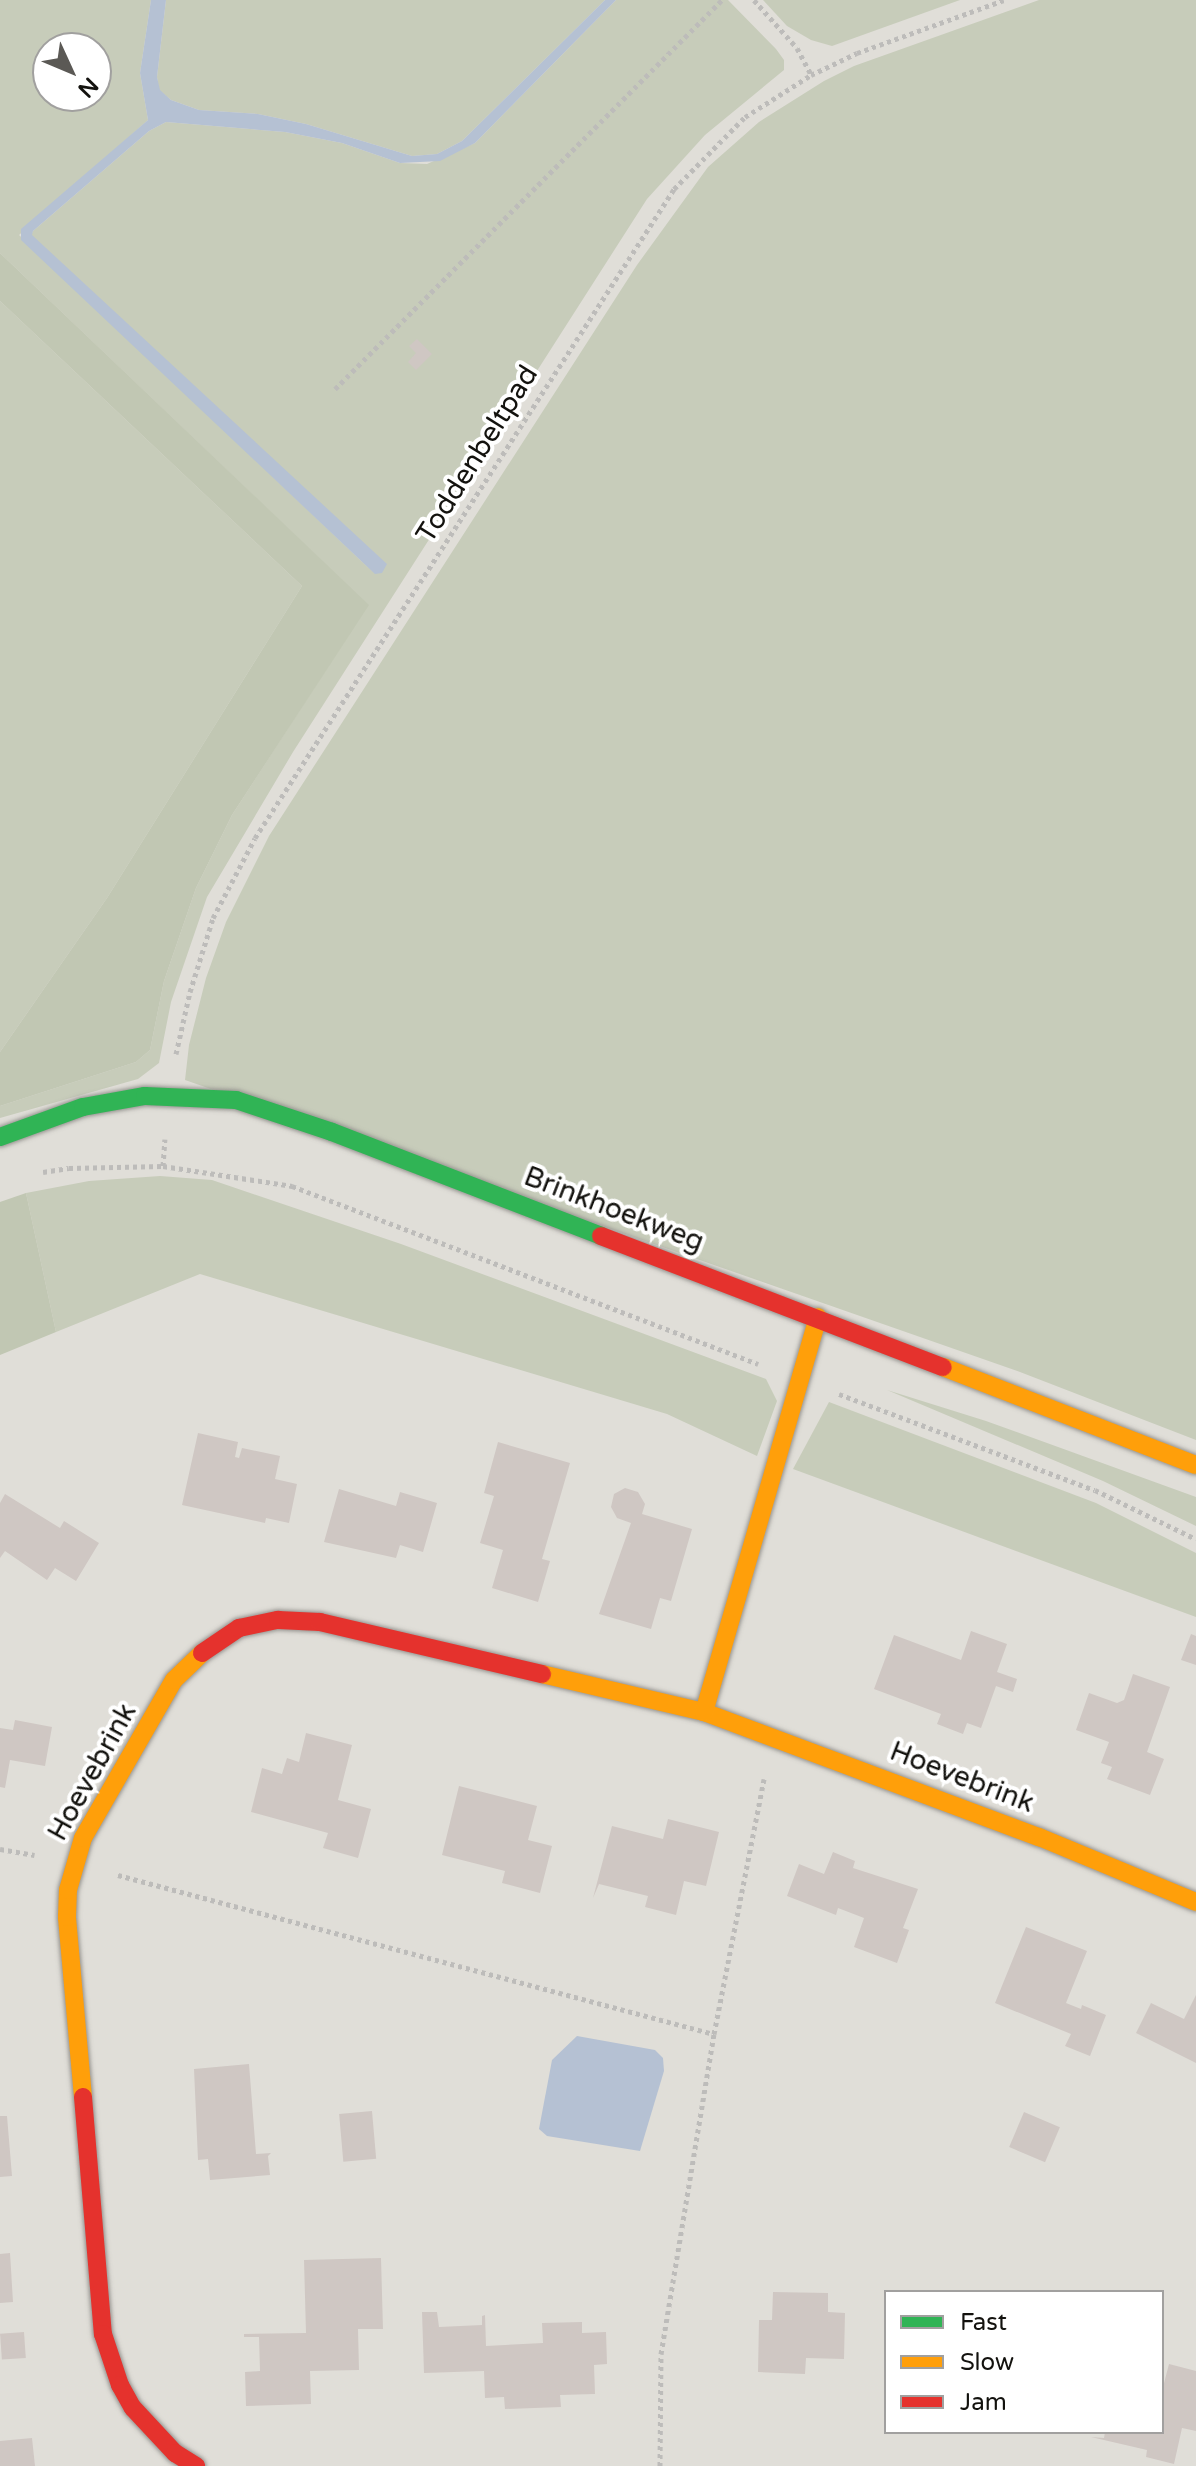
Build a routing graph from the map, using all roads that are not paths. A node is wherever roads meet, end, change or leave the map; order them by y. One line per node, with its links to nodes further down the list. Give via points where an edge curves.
1 (0, 1137): 2 (street, Brinkhoekweg, via 83,1107 168,1095 236,1100)
2 (818, 1317): 3 (street, Brinkhoekweg); 4 (street)
3 (1196, 1465)
4 (704, 1712): 5 (street, Hoevebrink, via 1039,1837); 6 (street, Hoevebrink, via 320,1622 278,1620 239,1628 206,1649 174,1680 83,1838 73,1863 67,1917 103,2334 133,2408 175,2453)
5 (1196, 1902)
6 (196, 2466)

